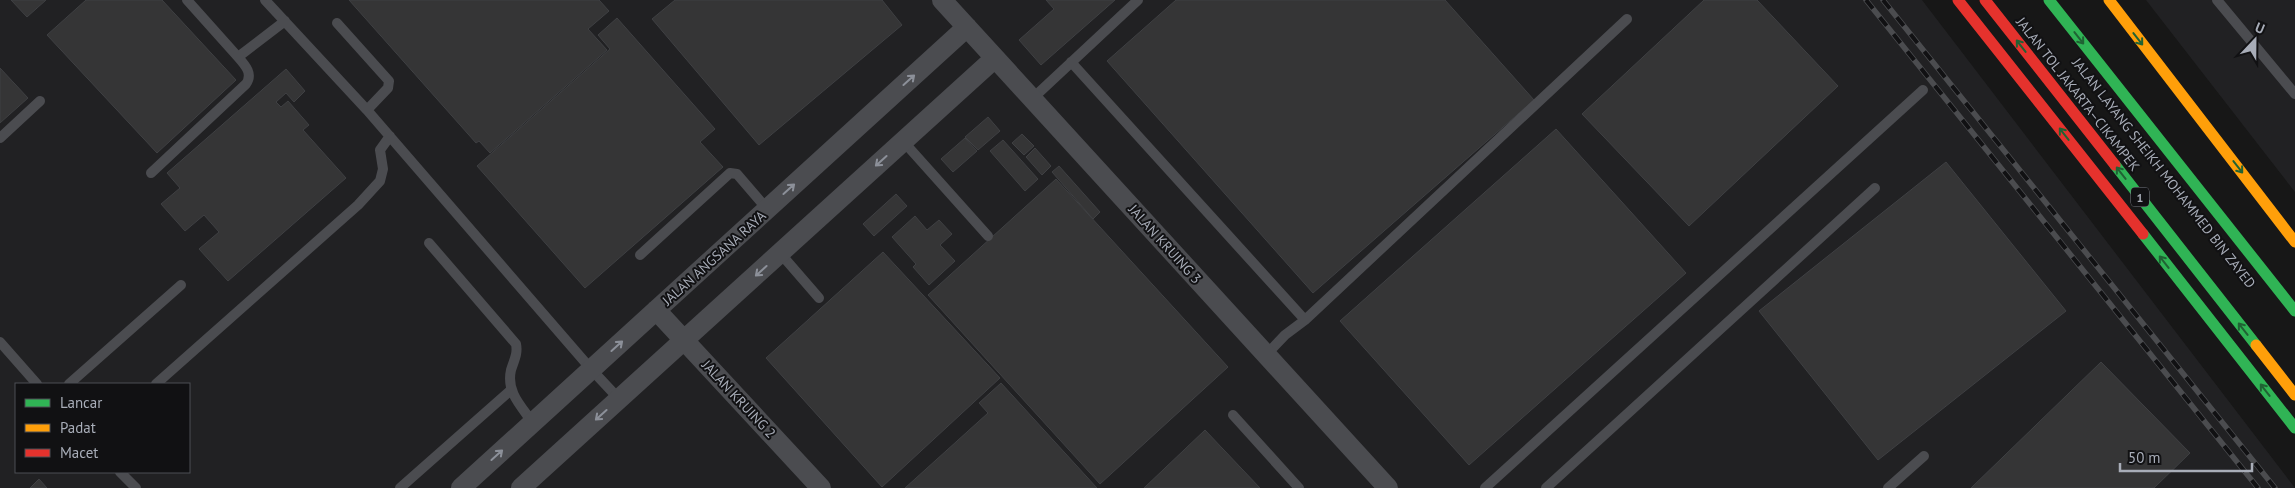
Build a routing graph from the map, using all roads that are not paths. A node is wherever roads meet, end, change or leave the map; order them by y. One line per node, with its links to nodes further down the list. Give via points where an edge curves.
1 (187, 0): 15 (lane)
2 (265, 0): 12 (lane)
3 (942, 0): 14 (street, JALAN KRUING 3)
4 (1138, 0): 17 (lane)
5 (1958, 0): 52 (highway, one-way to 5)
6 (1985, 0): 48 (highway, JALAN TOL JAKARTA–CIKAMPEK / 1, one-way to 6)
7 (2049, 0): 38 (highway, JALAN LAYANG SHEIKH MOHAMMED BIN ZAYED, one-way to 38)
8 (2062, 0): 36 (highway)
9 (2109, 0): 31 (highway, one-way to 31)
10 (2217, 0): 19 (lane)
11 (1628, 19): 39 (lane)
12 (284, 20): 15 (lane); 22 (lane)
13 (336, 23): 22 (lane, via 389,81 388,88)
14 (967, 27): 16 (street, JALAN KRUING 3); 28 (street, JALAN ANGSANA RAYA, one-way to 14)
15 (238, 58): 26 (lane, via 249,73 246,84)
16 (995, 58): 20 (street, JALAN KRUING 3); 25 (street)
17 (1071, 62): 20 (lane); 39 (lane)
18 (1923, 90): 62 (lane)
19 (2295, 94)
20 (1032, 99): 42 (street, JALAN KRUING 3)
21 (40, 101): 24 (lane)
22 (367, 110): 23 (lane)
23 (390, 136): 43 (lane); 46 (lane, via 380,150 383,169 380,181 358,205)
24 (0, 138)
25 (903, 141): 29 (lane); 32 (street, one-way to 32)
26 (151, 173)
27 (1875, 188): 63 (lane)
28 (767, 209): 33 (lane, via 737,174 730,173); 37 (street, JALAN ANGSANA RAYA)
29 (988, 236)
30 (429, 242): 47 (lane, via 516,344 517,355 510,376)
31 (2295, 242)
32 (780, 253): 35 (lane); 40 (street, one-way to 40)
33 (640, 255)
34 (181, 285): 45 (lane)
35 (819, 298)
36 (2295, 300)
37 (656, 310): 40 (street, JALAN KRUING 2); 43 (street, JALAN ANGSANA RAYA, one-way to 37)
38 (2295, 311)
39 (1305, 320): 42 (lane, via 1284,335)
40 (684, 340): 49 (street); 59 (street, JALAN KRUING 2)
41 (0, 342): 44 (lane)
42 (1266, 355): 61 (street, JALAN KRUING 3)
43 (591, 369): 49 (lane); 51 (street, JALAN ANGSANA RAYA)
44 (36, 383)
45 (70, 383)
46 (157, 383)
47 (511, 390): 51 (lane); 56 (lane)
48 (2295, 395)
49 (619, 399): 58 (street, one-way to 58)
50 (1233, 415): 60 (lane)
51 (533, 423): 57 (street, JALAN ANGSANA RAYA, one-way to 51)
52 (2295, 428)
53 (1924, 456): 64 (lane)
54 (121, 473): 55 (lane)
55 (136, 488)
56 (400, 488)
57 (461, 488)
58 (521, 488)
59 (821, 488)
60 (1299, 488)
61 (1388, 488)
62 (1485, 488)
63 (1546, 488)
64 (1888, 488)

